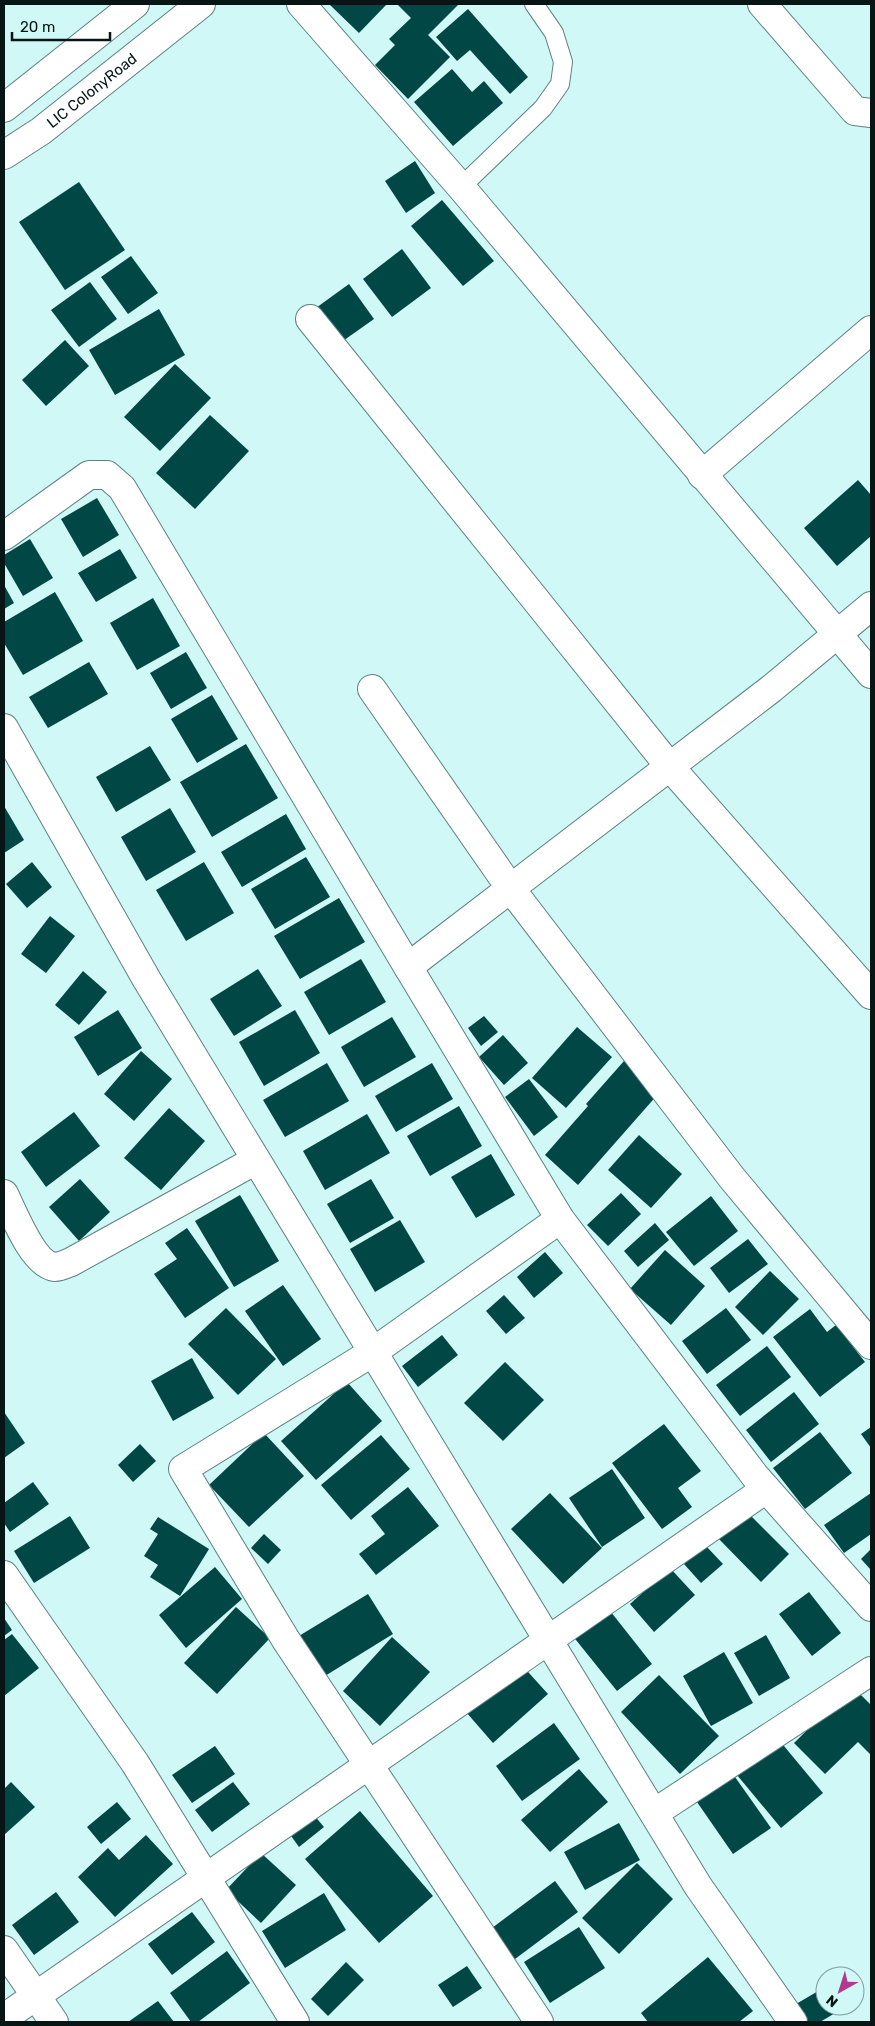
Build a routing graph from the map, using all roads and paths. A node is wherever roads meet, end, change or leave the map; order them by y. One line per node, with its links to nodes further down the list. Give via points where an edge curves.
1 (135, 4): 6 (street)
2 (201, 4): 8 (street, LIC ColonyRoad)
3 (301, 4): 10 (street)
4 (534, 4): 10 (lane, via 554,32 563,62 560,84 543,108)
5 (762, 4): 7 (street, via 854,111)
6 (11, 103): 8 (street)
7 (871, 113)
8 (41, 131): 9 (street, LIC ColonyRoad)
9 (4, 155)
10 (461, 187): 13 (street)
11 (310, 319): 20 (street)
12 (871, 330): 13 (street)
13 (702, 474): 16 (street)
14 (4, 536): 22 (street, via 89,475 107,475 122,488)
15 (871, 606): 16 (street)
16 (836, 635): 17 (street); 20 (street)
17 (871, 674)
18 (372, 689): 21 (street)
19 (4, 728): 24 (street, via 147,980)
20 (670, 767): 21 (street); 23 (street)
21 (511, 890): 22 (street); 27 (street, via 732,1178)
22 (408, 967): 26 (street)
23 (871, 995)
24 (256, 1160): 25 (street, via 71,1262 56,1267 43,1262 34,1252); 28 (street)
25 (4, 1194)
26 (560, 1219): 28 (street); 29 (street)
27 (871, 1345)
28 (373, 1352): 32 (street); 34 (street, via 183,1469 286,1640)
29 (766, 1489): 31 (street); 32 (street)
30 (4, 1575): 36 (street, via 135,1763)
31 (871, 1607)
32 (548, 1641): 34 (street); 35 (street)
33 (871, 1671): 35 (street)
34 (368, 1765): 36 (street); 42 (street)
35 (654, 1813): 43 (street, via 698,1886)
36 (206, 1878): 38 (street); 41 (street)
37 (4, 1950): 38 (street)
38 (36, 1996): 39 (street); 40 (street)
39 (4, 2018)
40 (54, 2022)
41 (295, 2022)
42 (539, 2022)
43 (793, 2022)

